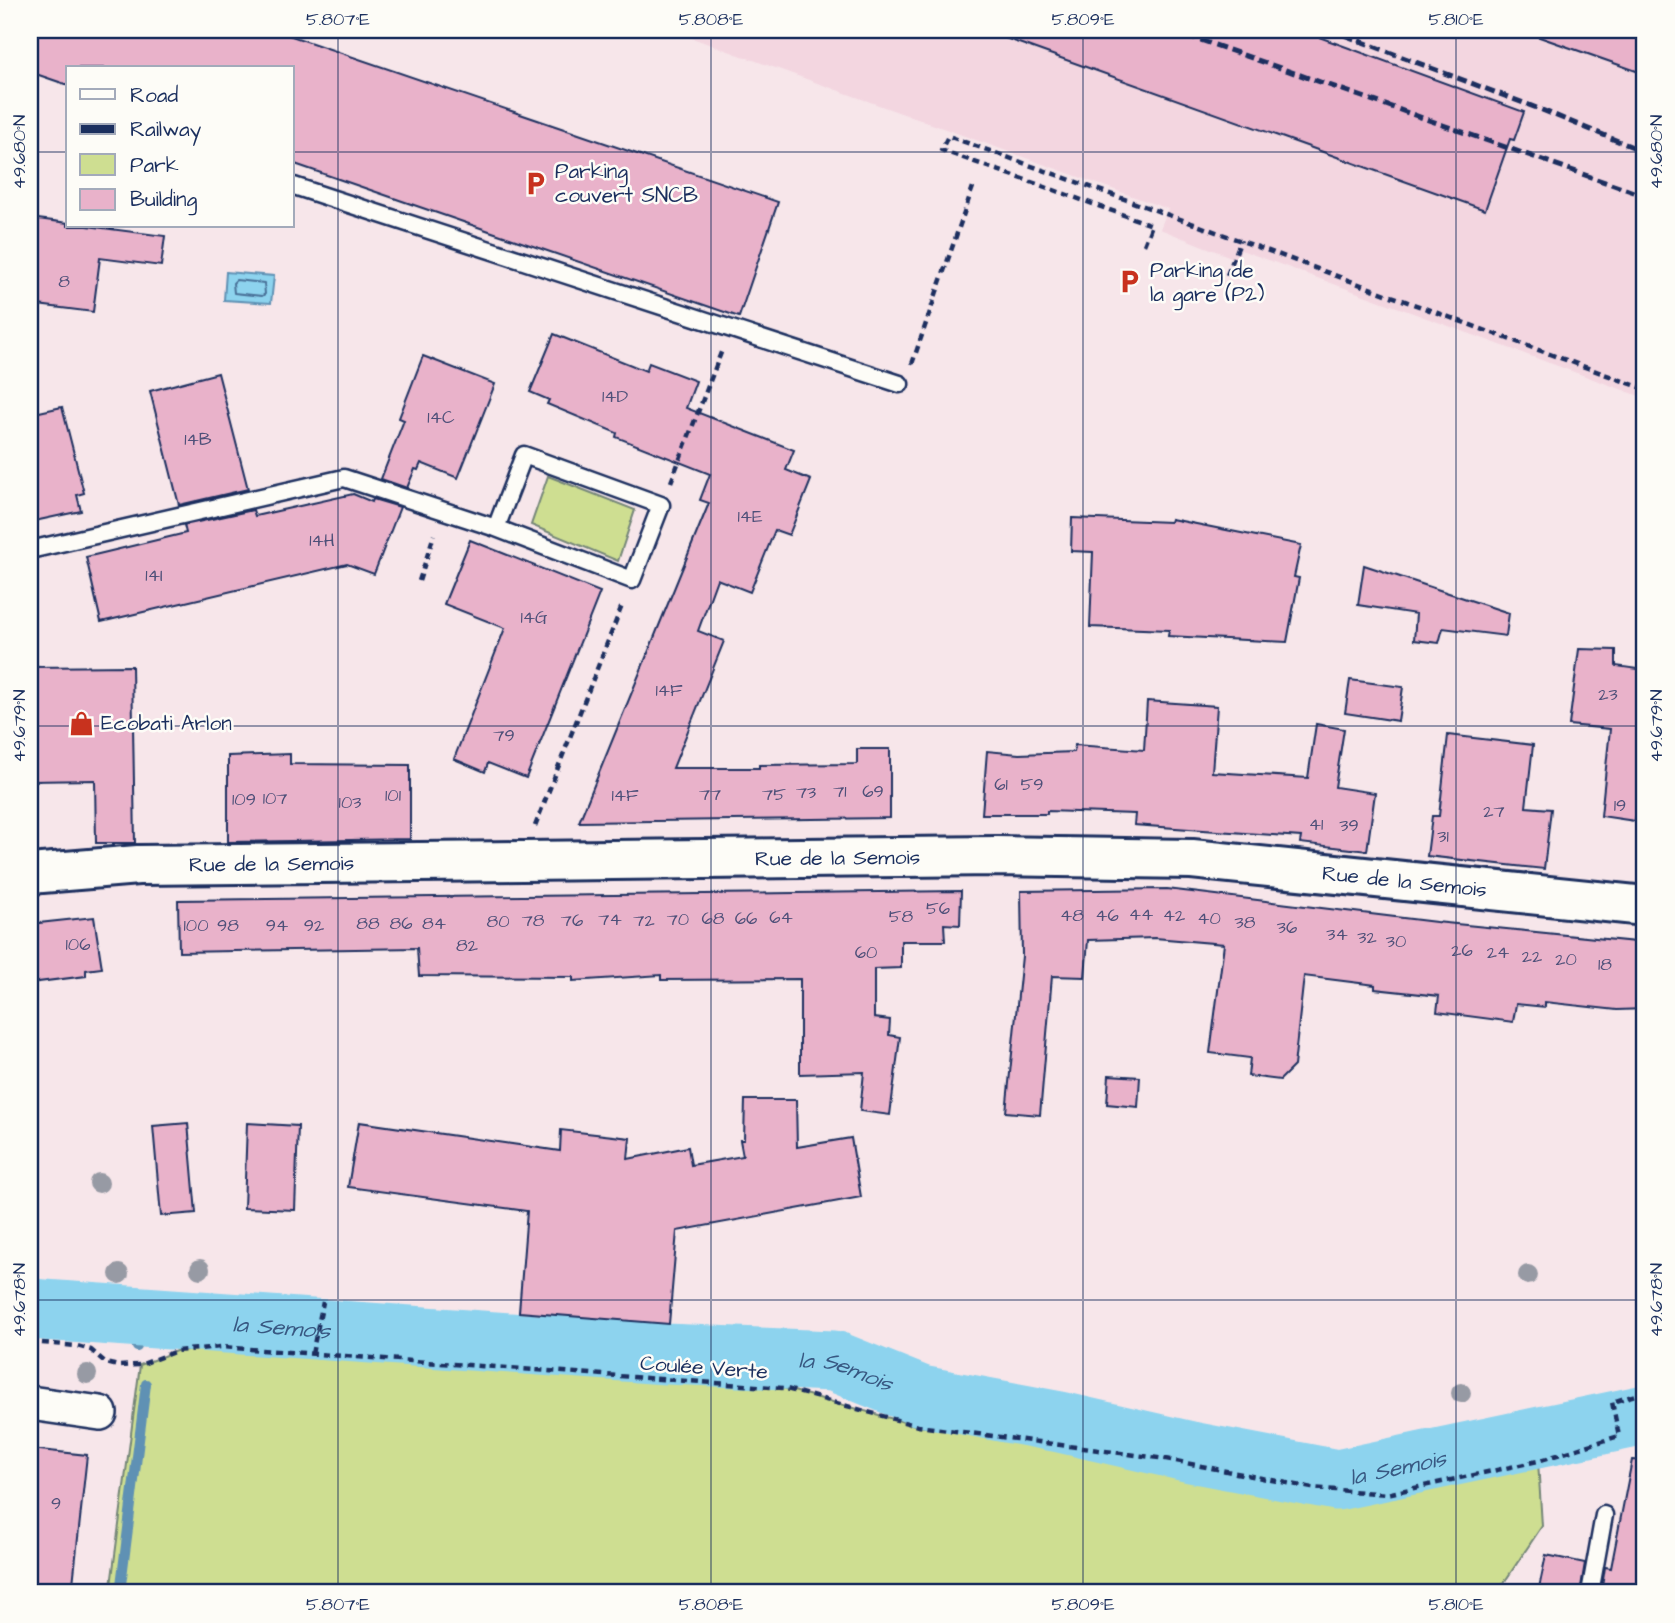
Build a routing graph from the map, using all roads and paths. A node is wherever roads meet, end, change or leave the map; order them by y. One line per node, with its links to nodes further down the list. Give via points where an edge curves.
1 (974, 184): 7 (path)
2 (294, 186): 7 (lane)
3 (1241, 240): 4 (path, via 948,136 941,150 1153,225); 5 (path); 8 (path)
4 (1144, 245)
5 (1227, 275)
6 (723, 347): 9 (path)
7 (905, 378)
8 (1645, 390)
9 (662, 505): 11 (lane, via 524,455); 13 (lane)
10 (442, 511): 11 (lane); 12 (lane, via 344,478); 14 (path)
11 (496, 528): 13 (lane)
12 (30, 550)
13 (632, 580): 15 (path)
14 (419, 581)
15 (521, 861): 16 (main road, Rue de la Semois, via 138,865); 17 (main road, Rue de la Semois, via 997,856 1192,859)
16 (30, 874)
17 (1645, 906)
18 (323, 1302): 20 (path)
19 (30, 1342): 20 (path, Coulée Verte, via 92,1350 106,1363 118,1366 140,1365 176,1351 222,1347)
20 (312, 1354): 21 (path, Coulée Verte, via 783,1388 918,1426 1166,1459 1312,1488 1387,1494 1538,1461 1619,1436 1612,1402)
21 (1645, 1392)
22 (30, 1403): 23 (street)
23 (100, 1413)
24 (1604, 1515): 25 (lane)
25 (1590, 1593)

